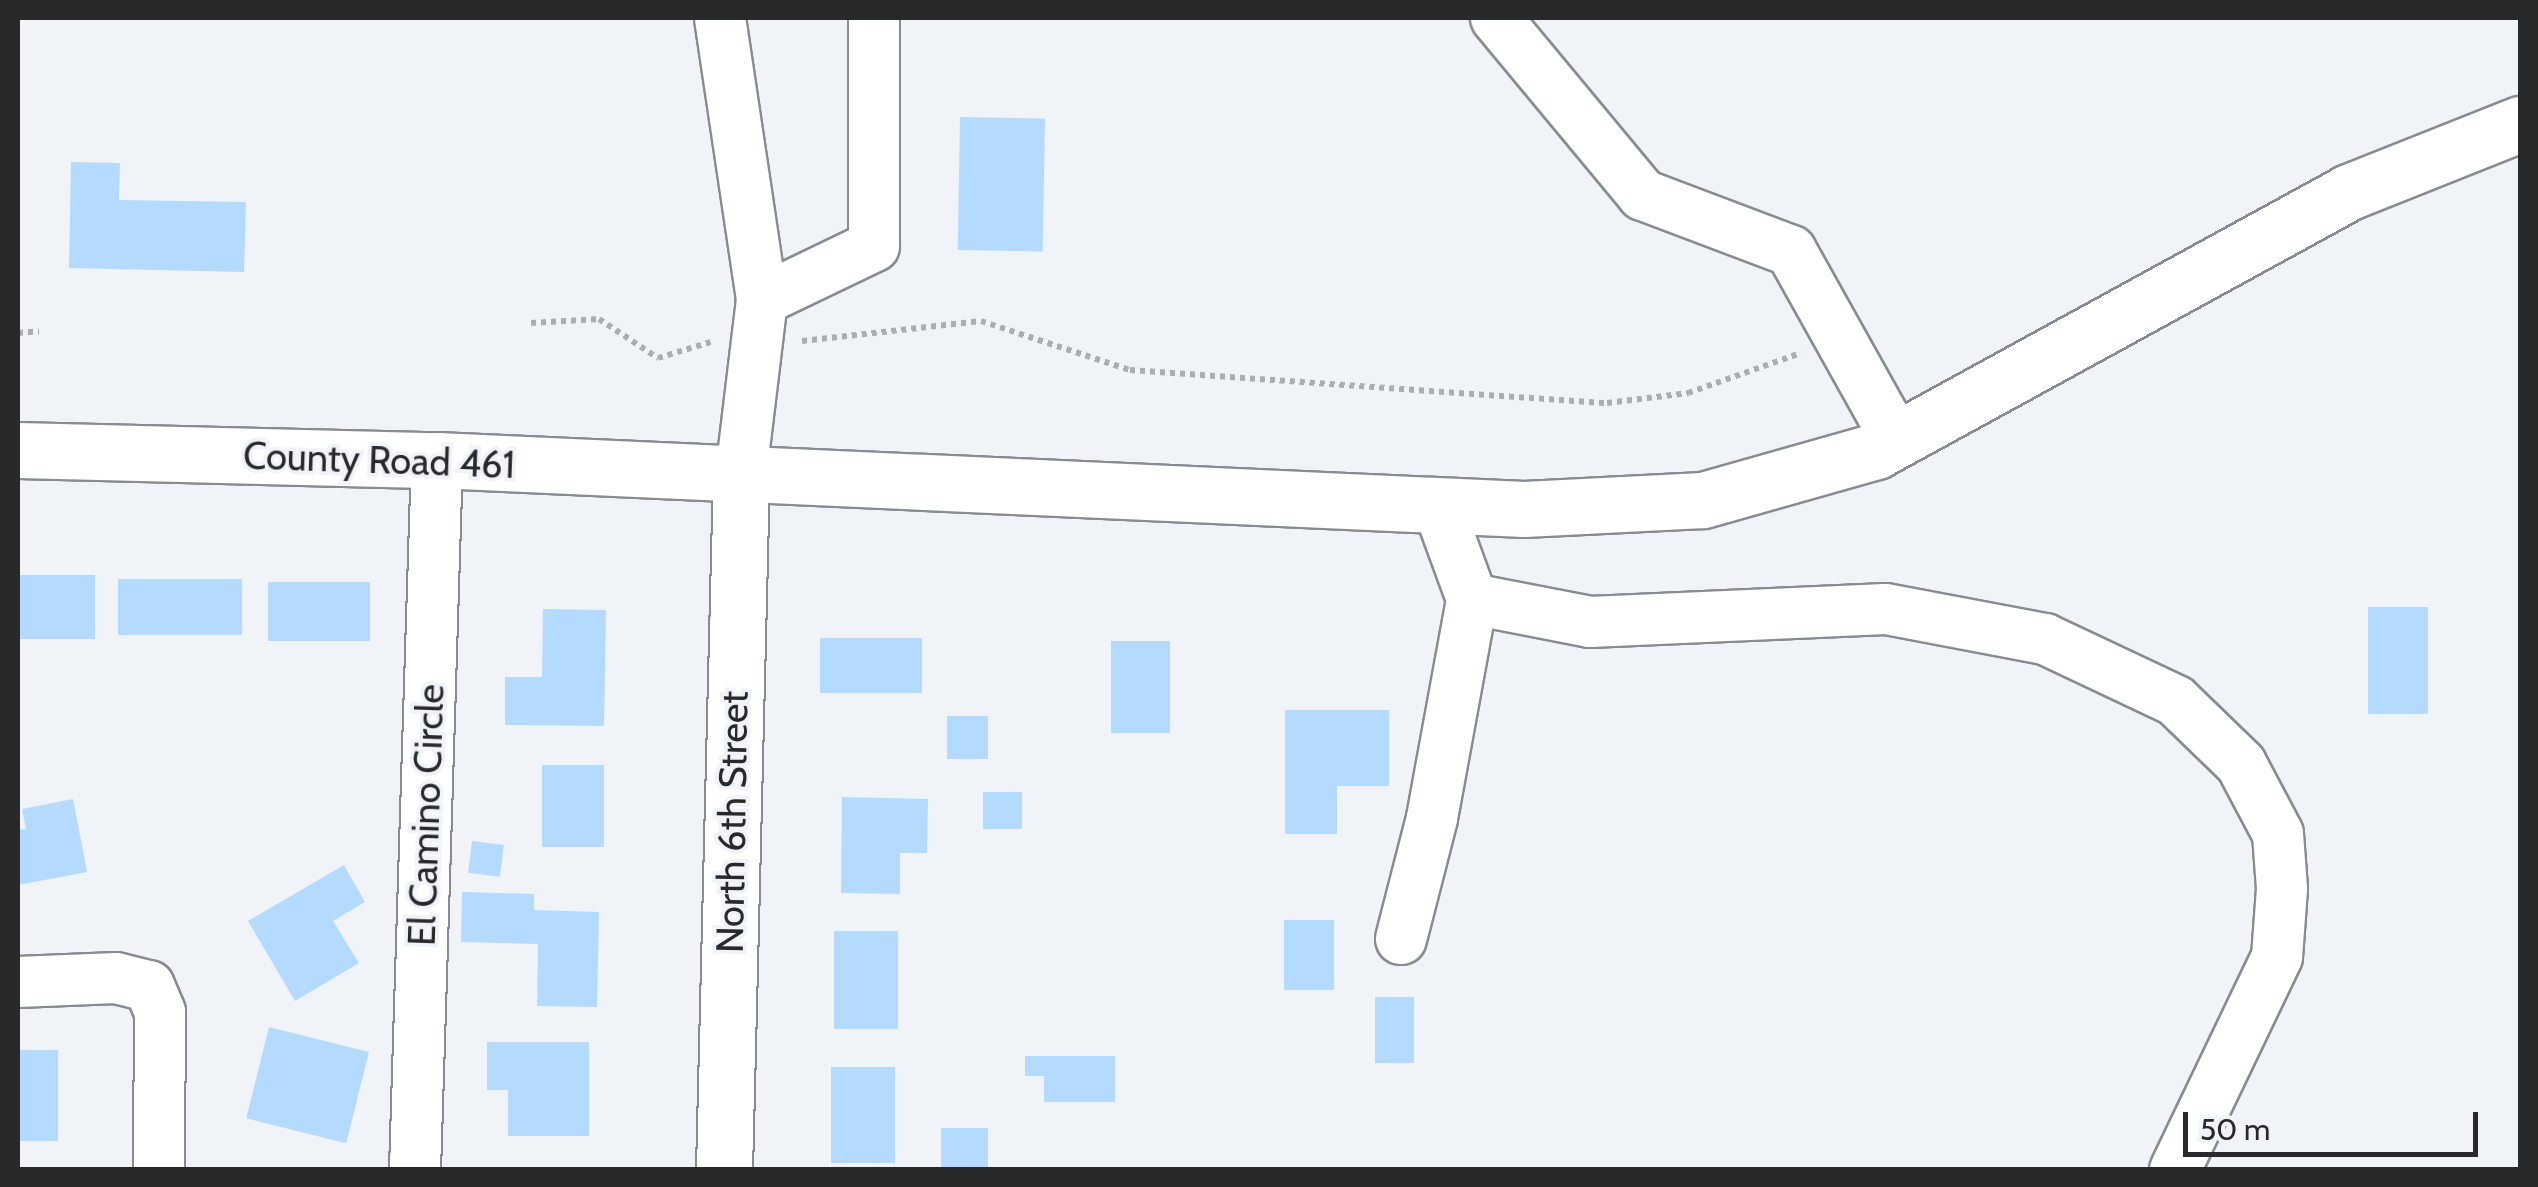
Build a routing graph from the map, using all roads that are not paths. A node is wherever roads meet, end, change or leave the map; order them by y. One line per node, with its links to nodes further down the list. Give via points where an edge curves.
1 (720, 18): 5 (street)
2 (874, 18): 5 (street, via 874,246)
3 (1496, 18): 6 (street, via 1643,195 1791,252)
4 (2520, 124): 6 (main road, County Road 461, via 2416,161 2304,215)
5 (760, 320): 9 (street)
6 (1897, 441): 10 (main road, County Road 461, via 1818,472 1704,500 1588,508)
7 (18, 450): 8 (main road, County Road 461)
8 (437, 460): 9 (main road, County Road 461); 15 (street, El Camino Circle)
9 (741, 474): 10 (main road, County Road 461); 16 (main road, North 6th Street)
10 (1438, 506): 11 (street)
11 (1472, 600): 12 (street, via 1432,818); 17 (street, via 1590,622 1886,609 2045,639 2176,701 2241,764 2278,834 2282,889 2277,958)
12 (1401, 939)
13 (18, 982): 14 (street, via 116,978 149,986 160,1012)
14 (159, 1170)
15 (415, 1170)
16 (724, 1170)
17 (2175, 1170)

